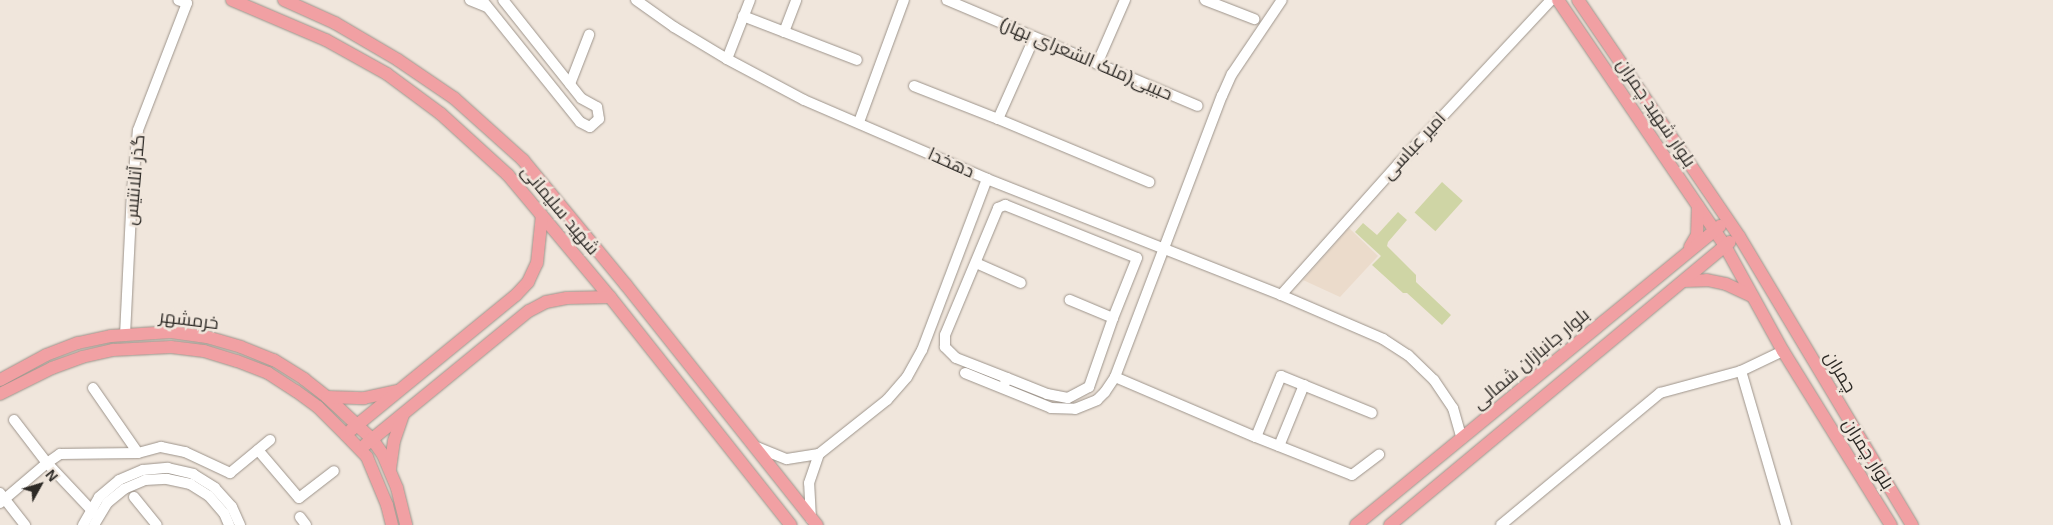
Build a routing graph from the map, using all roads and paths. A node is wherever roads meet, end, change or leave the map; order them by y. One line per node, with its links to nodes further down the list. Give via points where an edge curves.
1 (232, 0): 34 (main road, شهید سلیمانی, via 326,40 387,74 441,114 508,175)
2 (284, 0): 71 (main road, شهید سلیمانی, via 335,23 398,60 454,98 523,160)
3 (470, 0): 17 (street)
4 (503, 0): 26 (street)
5 (636, 0): 23 (street, دهخدا)
6 (750, 0): 18 (street)
7 (796, 0): 20 (street)
8 (904, 0): 30 (street)
9 (947, 0): 22 (street, حبیبی(ملک الشعرای بهار))
10 (1125, 0): 25 (street)
11 (1206, 0): 19 (street)
12 (1282, 0): 39 (street, via 1232,74)
13 (1551, 0): 44 (street, امیر عباسی, via 1398,163)
14 (1558, 0): 33 (main road, بلوار شهید چمران)
15 (1578, 0): 35 (main road, بلوار شهید چمران)
16 (182, 2): 49 (street, گذر آتلانتیس, via 138,130)
17 (485, 4): 26 (street, via 580,122 590,127 599,119 598,107 581,98)
18 (743, 16): 20 (street); 23 (street)
19 (1254, 19)
20 (784, 32): 24 (street)
21 (589, 35): 26 (street)
22 (1034, 38): 25 (street, حبیبی(ملک الشعرای بهار)); 29 (street)
23 (727, 59): 30 (street, دهخدا, via 804,100)
24 (857, 60)
25 (1098, 64): 28 (street, حبیبی(ملک الشعرای بهار))
26 (570, 84)
27 (914, 86): 29 (street)
28 (1198, 106)
29 (998, 119): 32 (street)
30 (859, 122): 31 (street, دهخدا)
31 (987, 178): 39 (street, دهخدا); 76 (street, via 922,350 907,377 887,400)
32 (1149, 182)
33 (1698, 206): 36 (main road, بلوار شهید چمران); 40 (main road, via 1697,235)
34 (542, 215): 46 (main road, شهید سلیمانی); 59 (main road, via 537,263 528,282)
35 (1728, 220): 36 (main road, بلوار جانبازان شمالی); 37 (main road, بلوار شهید چمران)
36 (1714, 230): 38 (main road, بلوار شهید چمران); 40 (main road, بلوار جانبازان شمالی)
37 (1738, 236): 38 (main road); 98 (main road, چمران)
38 (1725, 246): 42 (main road); 45 (main road, بلوار چمران)
39 (1163, 248): 44 (street, دهخدا); 53 (street)
40 (1686, 254): 69 (main road, بلوار جانبازان شمالی)
41 (976, 263): 43 (street); 48 (street, via 998,208 1005,206 1023,212 1137,258); 54 (street, via 945,336 945,347 956,358)
42 (1684, 281): 45 (main road, via 1707,280 1726,284); 94 (main road)
43 (1021, 283)
44 (1281, 295): 69 (street, دهخدا, via 1364,330 1408,355 1446,397 1459,424)
45 (1752, 296): 50 (main road, بلوار چمران)
46 (610, 297): 63 (main road, via 546,302 529,312); 92 (main road, شهید سلیمانی)
47 (1070, 300): 48 (street)
48 (1113, 318): 54 (street, via 1090,387 1068,398 1047,394)
49 (125, 335): 55 (main road, خرمشهر, via 78,343 46,355); 61 (main road, خرمشهر, via 171,332 207,337 241,347 274,360)
50 (1783, 351): 51 (street); 97 (main road, بلوار چمران)
51 (1741, 371): 95 (street, via 1660,393); 96 (street)
52 (966, 373): 58 (street)
53 (1115, 377): 58 (street, via 1097,400 1075,409 1051,408); 67 (street)
54 (1007, 378): 58 (street)
55 (0, 380)
56 (1304, 385): 62 (street); 67 (street, via 1281,376); 72 (street)
57 (93, 388): 75 (street)
58 (1003, 388)
59 (400, 391): 61 (main road, via 364,398); 65 (main road)
60 (0, 394): 66 (main road, خرمشهر, via 82,357 142,347 204,351 268,373 318,407)
61 (327, 397): 65 (main road, خرمشهر)
62 (1372, 413)
63 (403, 414): 68 (main road); 80 (main road, via 394,441)
64 (14, 420): 78 (street)
65 (357, 426): 66 (main road); 68 (main road, خرمشهر)
66 (346, 435): 73 (main road, خرمشهر)
67 (1256, 437): 72 (street)
68 (372, 439): 73 (main road); 80 (main road, خرمشهر)
69 (1462, 439): 93 (main road, بلوار جانبازان شمالی)
70 (270, 440): 74 (street)
71 (754, 446): 76 (street, via 787,459); 84 (main road, شهید سلیمانی)
72 (1279, 446): 77 (street, via 1352,475)
73 (359, 449): 90 (main road, خرمشهر, via 371,466)
74 (258, 450): 75 (street, via 230,473 185,452 161,448); 79 (street, via 300,498)
75 (138, 453): 78 (street, via 60,454)
76 (819, 454): 84 (street, via 809,483)
77 (1379, 455)
78 (48, 463): 82 (street); 83 (street)
79 (334, 471)
80 (390, 471): 91 (main road, خرمشهر)
81 (134, 497): 87 (street)
82 (1, 498): 85 (street)
83 (94, 517): 86 (street); 88 (street, via 124,489 145,480 168,478 190,484 209,496 224,513); 89 (street, via 99,497 119,480 142,470 168,468 193,474 216,488 232,507)
84 (814, 522)
85 (24, 525)
86 (83, 525)
87 (156, 525)
88 (229, 525)
89 (240, 525)
90 (392, 525)
91 (406, 525)
92 (790, 525)
93 (1356, 525)
94 (1390, 525)
95 (1502, 525)
96 (1786, 525)
97 (1891, 525)
98 (1912, 525)

